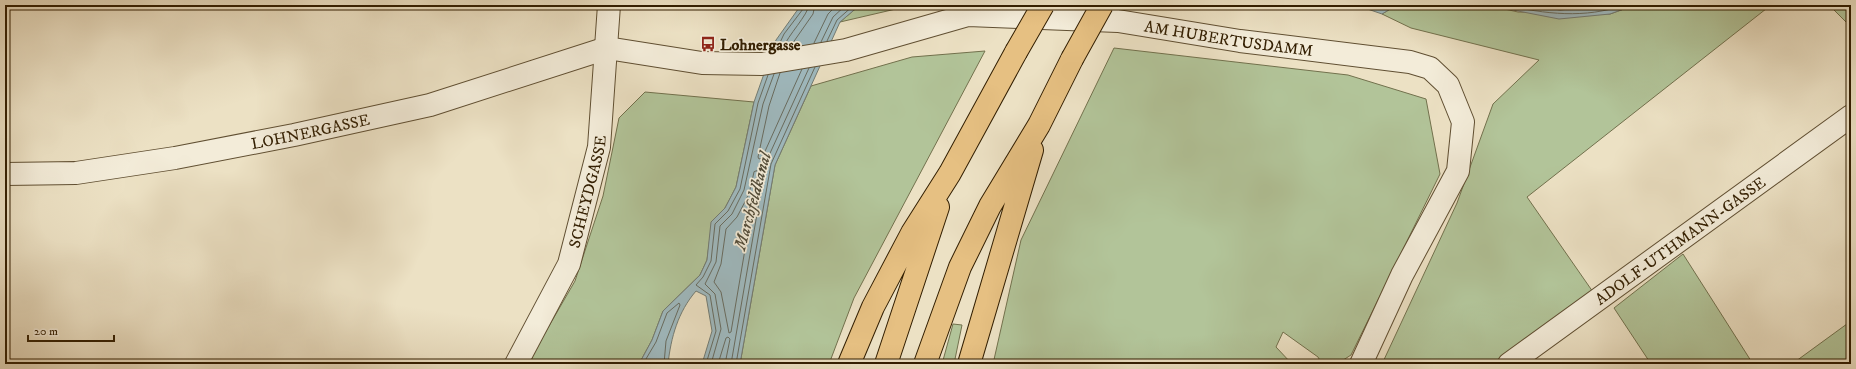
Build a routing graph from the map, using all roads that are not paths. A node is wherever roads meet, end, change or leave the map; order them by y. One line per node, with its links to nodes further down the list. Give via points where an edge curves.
1 (609, 5): 4 (street, SCHEYDGASSE)
2 (1043, 5): 7 (highway, bridge)
3 (1102, 5): 6 (highway, bridge)
4 (607, 48): 8 (street, LOHNERGASSE, via 430,105 294,135 175,158 76,173); 9 (street, SCHEYDGASSE, via 599,147 568,264); 14 (street, AM HUBERTUSDAMM, via 702,63 762,64 846,50 968,15 1118,21 1240,41 1410,62 1430,68 1448,85 1463,122 1458,170 1402,275)
5 (1851, 116): 15 (street, ADOLF-UTHMANN-GASSE)
6 (1039, 125): 12 (highway, via 990,206 960,267); 13 (highway)
7 (950, 173): 10 (highway, via 909,239 874,307); 11 (highway)
8 (5, 174)
9 (516, 364)
10 (849, 364)
11 (886, 364)
12 (925, 364)
13 (969, 364)
14 (1361, 364)
15 (1509, 364)

